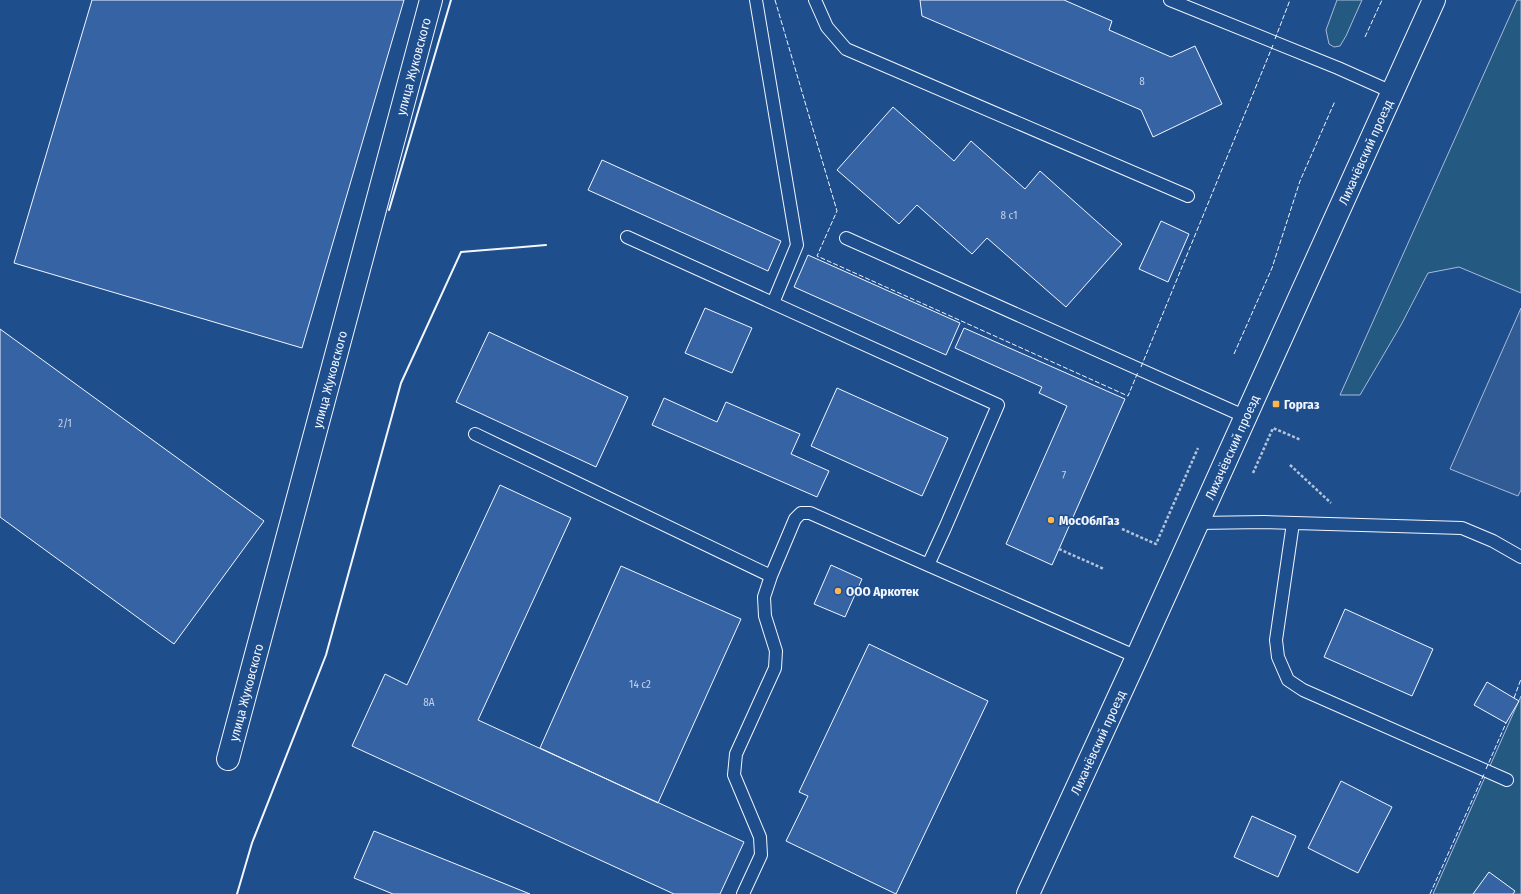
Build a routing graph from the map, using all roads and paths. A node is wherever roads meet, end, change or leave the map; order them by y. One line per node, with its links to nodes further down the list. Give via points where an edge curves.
1 (430, 0): 27 (main road, улица Жуковского)
2 (756, 0): 10 (lane, via 797,245)
3 (814, 0): 7 (lane, via 827,26 846,49)
4 (1170, 0): 6 (lane)
5 (1434, 0): 6 (main road, Лихачёвский проезд)
6 (1392, 92): 11 (main road, Лихачёвский проезд)
7 (1188, 196)
8 (627, 237): 10 (lane)
9 (846, 238): 11 (lane)
10 (773, 303): 23 (lane, via 998,405)
11 (1246, 416): 17 (main road, Лихачёвский проезд)
12 (475, 434): 25 (lane)
13 (1301, 440): 16 (path, via 1273,428)
14 (1198, 448): 20 (path, via 1156,544)
15 (1290, 465): 19 (path)
16 (1253, 472)
17 (1198, 523): 18 (lane); 26 (main road, Лихачёвский проезд)
18 (1293, 523): 19 (lane); 28 (lane, via 1276,640 1278,657 1288,680 1303,690)
19 (1355, 525): 22 (lane, via 1462,528 1493,541)
20 (1122, 529)
21 (1059, 549): 24 (path)
22 (1521, 557)
23 (928, 565): 25 (lane, via 810,513 801,513 795,519); 26 (lane)
24 (1104, 569)
25 (771, 576): 29 (lane, via 764,597 765,616 776,651 775,668 736,754 734,775 760,837 761,855)
26 (1138, 657): 30 (main road, Лихачёвский проезд)
27 (228, 759)
28 (1507, 780)
29 (743, 894)
30 (1028, 894)

